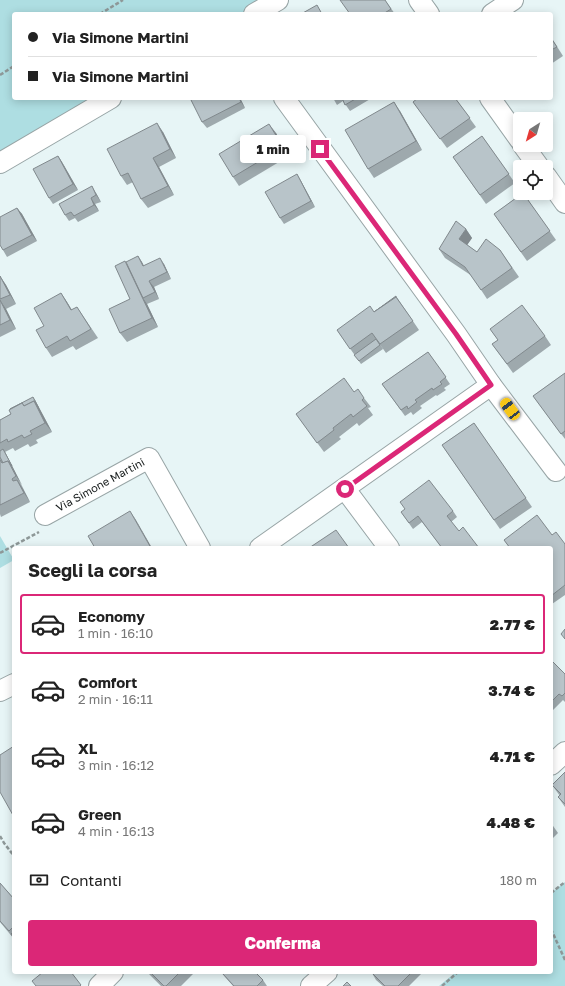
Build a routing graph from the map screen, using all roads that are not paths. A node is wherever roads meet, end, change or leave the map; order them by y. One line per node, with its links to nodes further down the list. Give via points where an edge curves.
1 (278, 0): 4 (street)
2 (419, 0): 5 (street)
3 (513, 0): 6 (street)
4 (257, 12)
5 (428, 12)
6 (495, 12)
7 (108, 100): 11 (street)
8 (285, 100): 14 (street)
9 (491, 100): 10 (street)
10 (513, 130)
11 (0, 163)
12 (553, 186): 13 (street)
13 (565, 203)
14 (491, 385): 15 (street); 16 (street)
15 (556, 472)
16 (345, 489): 19 (street); 20 (street)
17 (44, 522): 18 (street, Via Simone Martini, via 149,458)
18 (199, 546)
19 (263, 546)
20 (388, 546)
21 (12, 685): 22 (street)
22 (0, 691)
23 (565, 752): 24 (street)
24 (553, 763)
25 (111, 974): 27 (street)
26 (325, 974): 28 (street)
27 (99, 986)
28 (311, 986)

